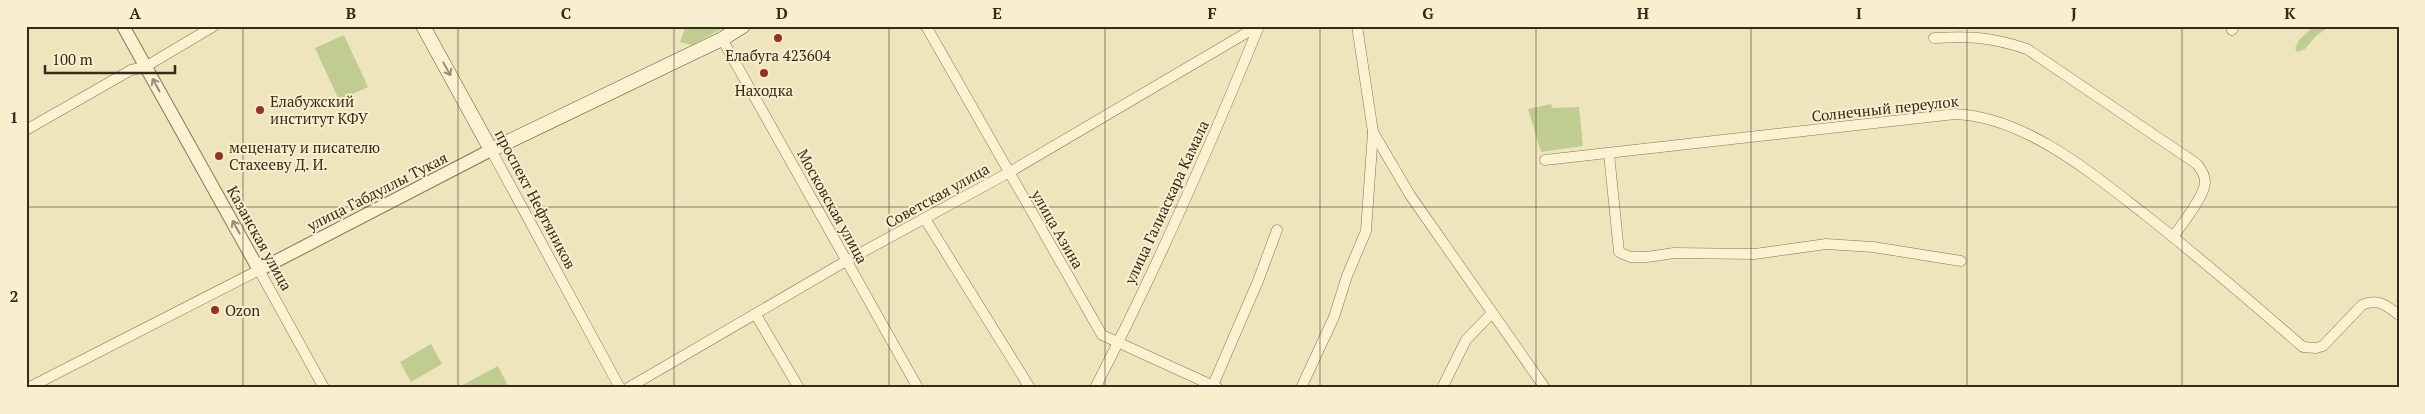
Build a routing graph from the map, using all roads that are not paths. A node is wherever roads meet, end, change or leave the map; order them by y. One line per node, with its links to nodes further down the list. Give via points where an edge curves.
1 (123, 26): 10 (street, Казанская улица)
2 (214, 26): 10 (street)
3 (423, 26): 13 (main road, проспект Нефтяников, one-way to 13)
4 (926, 26): 16 (street, улица Азина)
5 (1259, 26): 16 (street, Советская улица); 26 (street, улица Галиаскара Камала, via 1218,126)
6 (1357, 26): 12 (street)
7 (740, 28): 9 (main road, улица Габдуллы Тукая)
8 (1934, 38): 19 (street, via 1972,36 2027,49 2197,164 2205,182 2202,193)
9 (722, 39): 13 (main road, улица Габдуллы Тукая); 20 (street, Московская улица)
10 (145, 67): 11 (street, via 131,70); 22 (street, Казанская улица, one-way to 10)
11 (26, 130)
12 (1373, 132): 23 (street, via 1410,195); 36 (street, via 1366,231 1334,317)
13 (491, 150): 22 (street, улица Габдуллы Тукая); 30 (street, проспект Нефтяников)
14 (1609, 154): 15 (street, Солнечный переулок); 19 (street, Солнечный переулок, via 1956,114 1973,115 2016,128 2089,171); 21 (street, via 1619,252 1630,257 1674,253 1755,254 1826,244 1873,247)
15 (1545, 160)
16 (1008, 173): 17 (street, Советская улица); 26 (street, улица Азина, via 1102,335)
17 (925, 219): 20 (street, Советская улица); 34 (street)
18 (1277, 230): 28 (street)
19 (2173, 236): 25 (street, Солнечный переулок, via 2303,347 2323,346 2362,306 2370,302 2385,304)
20 (846, 261): 24 (street, Советская улица); 33 (street, Московская улица)
21 (1961, 261)
22 (259, 270): 27 (street, улица Габдуллы Тукая); 29 (street, Казанская улица)
23 (1492, 314): 37 (street, via 1466,340); 38 (street)
24 (756, 315): 31 (street, Советская улица); 32 (street)
25 (2399, 315)
26 (1118, 344): 28 (street, улица Азина); 35 (street, улица Галиаскара Камала)
27 (29, 386)
28 (1216, 386)
29 (324, 388)
30 (620, 388)
31 (628, 388)
32 (799, 388)
33 (918, 388)
34 (1030, 388)
35 (1095, 388)
36 (1301, 388)
37 (1442, 388)
38 (1545, 388)

